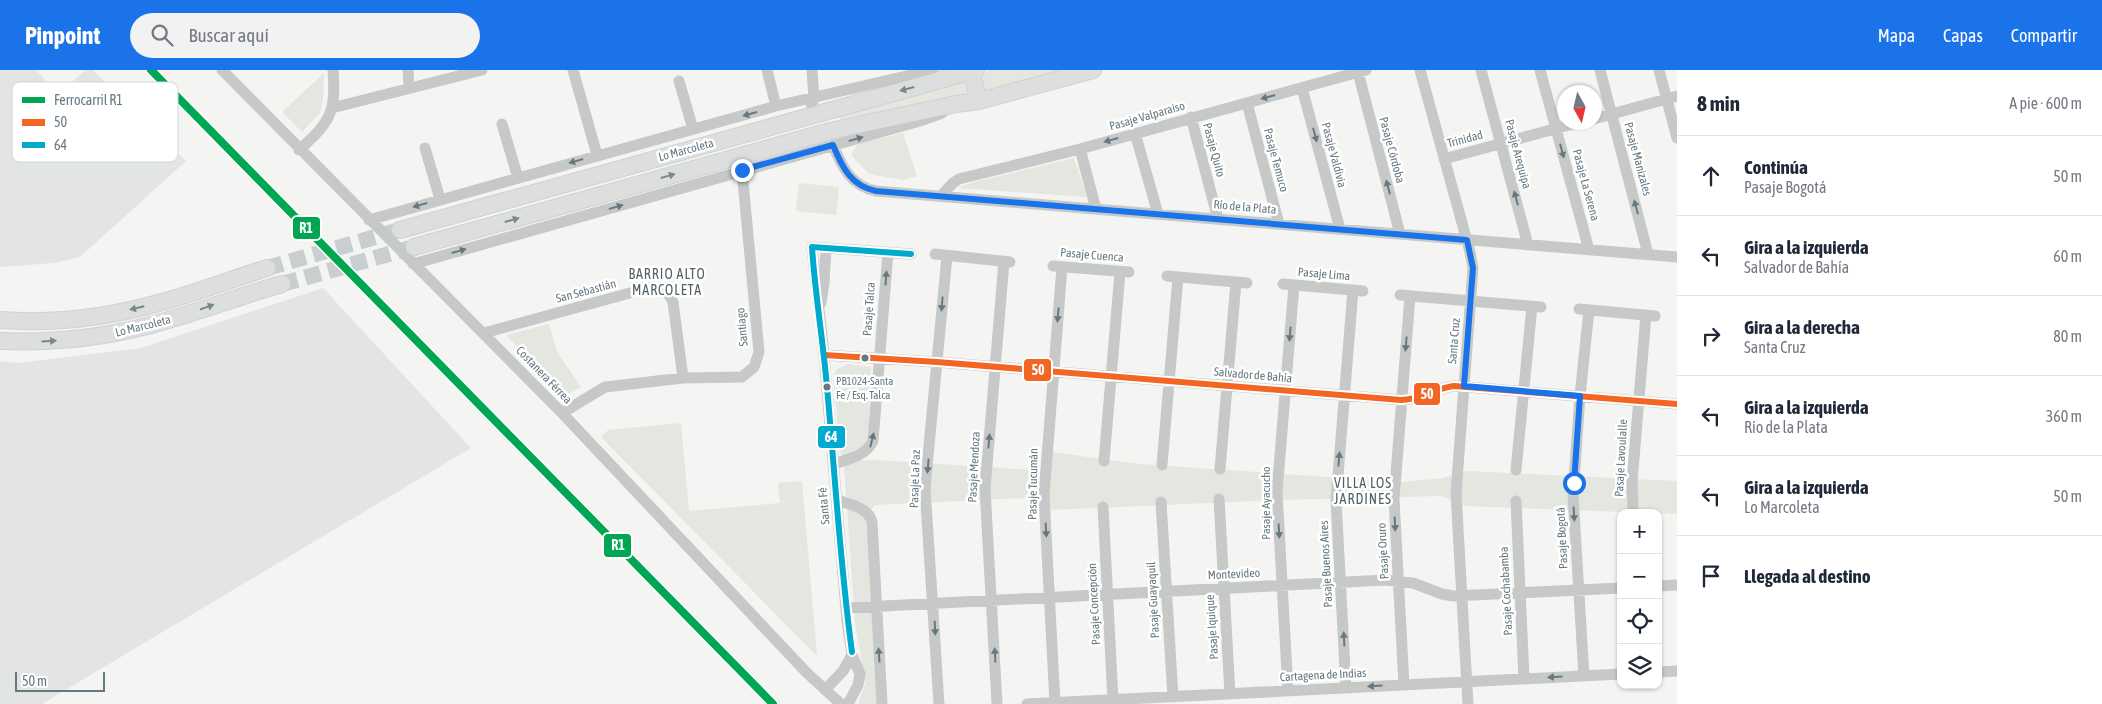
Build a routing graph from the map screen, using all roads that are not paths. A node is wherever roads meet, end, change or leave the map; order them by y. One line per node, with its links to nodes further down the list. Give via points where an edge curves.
1 (222, 70): 41 (street, Costanera Férrea)
2 (333, 70): 27 (street)
3 (408, 70): 19 (street)
4 (482, 70): 19 (street)
5 (573, 70): 42 (street)
6 (767, 70): 26 (street)
7 (812, 70): 22 (street)
8 (933, 70): 22 (street, Lo Marcoleta)
9 (971, 70): 23 (main road); 29 (main road, Lo Marcoleta, one-way to 29)
10 (1093, 70): 17 (main road, Lo Marcoleta)
11 (1420, 70): 43 (street, Santa Cruz)
12 (1481, 70): 37 (street, Pasaje Arequipa)
13 (1540, 70): 34 (street, Pasaje La Serena)
14 (1600, 70): 28 (street, Pasaje Manizales)
15 (1659, 70): 21 (street)
16 (1362, 71): 20 (street, Pasaje Valparaíso); 55 (street, Pasaje Córdoba, one-way to 16)
17 (1064, 74): 23 (main road, Lo Marcoleta)
18 (679, 81): 33 (street)
19 (409, 88): 27 (street)
20 (1302, 88): 24 (street, Pasaje Valparaíso, one-way to 24); 53 (street, Pasaje Valdivia, one-way to 53)
21 (1672, 98): 28 (street); 36 (street)
22 (814, 99): 26 (street, Lo Marcoleta); 29 (street)
23 (979, 101): 25 (main road, Lo Marcoleta)
24 (1247, 103): 30 (street, Pasaje Valparaíso); 52 (street, Pasaje Temuco)
25 (956, 104): 38 (street, Lo Marcoleta, one-way to 25, via 937,115); 58 (main road, Lo Marcoleta, one-way to 25, via 830,131)
26 (776, 106): 33 (street, Lo Marcoleta, one-way to 33)
27 (332, 108): 41 (street, via 322,129)
28 (1612, 114): 31 (street); 63 (street, Pasaje Manizales, one-way to 28)
29 (805, 117): 54 (main road, Lo Marcoleta)
30 (1191, 117): 35 (street, Pasaje Valparaíso); 50 (street, Pasaje Quito)
31 (1602, 117)
32 (502, 124): 45 (street)
33 (693, 129): 42 (street, Lo Marcoleta)
34 (1556, 129): 37 (street, Trinidad); 60 (street, Pasaje La Serena, one-way to 60)
35 (1135, 133): 40 (street, Pasaje Valparaíso, one-way to 40); 49 (street)
36 (1677, 138)
37 (1501, 144): 43 (street, Trinidad); 57 (street, Pasaje Arequipa, one-way to 37)
38 (833, 145): 44 (street, Lo Marcoleta); 46 (street, Río de la Plata, via 846,172 864,187 876,191)
39 (425, 148): 47 (street)
40 (1080, 149): 46 (street, Pasaje Valparaíso, via 959,179); 48 (street)
41 (299, 150): 51 (street, Costanera Férrea)
42 (597, 155): 45 (street, Lo Marcoleta, one-way to 45)
43 (1444, 159): 56 (street, Santa Cruz)
44 (742, 170): 66 (street, Lo Marcoleta, one-way to 44); 83 (street, Santiago, via 758,357 754,367 742,377)
45 (518, 178): 47 (street, Lo Marcoleta)
46 (941, 196): 48 (street, Río de la Plata)
47 (440, 200): 51 (street, Lo Marcoleta, one-way to 51)
48 (1096, 208): 49 (street, Río de la Plata)
49 (1158, 214): 50 (street, Río de la Plata)
50 (1218, 219): 52 (street, Río de la Plata)
51 (369, 220): 66 (street, Costanera Férrea)
52 (1279, 224): 53 (street, Río de la Plata)
53 (1340, 229): 55 (street, Río de la Plata)
54 (400, 230)
55 (1400, 234): 56 (street, Río de la Plata)
56 (1467, 240): 57 (street, Río de la Plata); 72 (street, Santa Cruz, via 1473,268)
57 (1528, 245): 60 (street, Río de la Plata)
58 (414, 248)
59 (826, 248): 61 (street); 73 (street); 73 (street, via 812,247)
60 (1589, 250): 63 (street, Río de la Plata)
61 (888, 252): 62 (street); 79 (street, Pasaje Talca, one-way to 61)
62 (911, 254)
63 (1648, 254): 65 (street, Río de la Plata)
64 (941, 255): 80 (street, Pasaje La Paz, one-way to 80); 81 (street, Pasaje Mendoza, via 1007,262)
65 (1677, 257)
66 (412, 264): 76 (street, Costanera Férrea)
67 (1057, 266): 82 (street, Pasaje Tucumán, one-way to 82); 84 (street, Pasaje Cuenca, via 1124,272)
68 (268, 268): 75 (main road, Lo Marcoleta, one-way to 75, via 130,310 67,319)
69 (282, 284): 77 (main road, Lo Marcoleta, one-way to 69, via 60,340 117,333 173,319)
70 (1289, 285): 71 (street, Pasaje Lima); 89 (street, Pasaje Ayacucho, one-way to 89)
71 (1358, 290): 91 (street, Pasaje Buenos Aires)
72 (1471, 301): 86 (street, Santa Cruz); 88 (street, via 1536,307); 92 (street, Pasaje Oruro, one-way to 92, via 1405,295)
73 (820, 307): 78 (street, Santa Fé)
74 (1584, 309): 90 (street, Pasaje Bogotá); 93 (street, Pasaje Lavoulalle, via 1650,315)
75 (0, 320)
76 (484, 333): 83 (street, San Sebastián, via 648,288 659,289 673,302); 95 (street, Costanera Férrea)
77 (0, 341)
78 (824, 355): 79 (street, Salvador de Bahía); 97 (street, Santa Fé)
79 (880, 358): 80 (street, Salvador de Bahía); 97 (street, Pasaje Talca, one-way to 79, via 870,449)
80 (936, 362): 81 (street, Salvador de Bahía); 121 (street, Pasaje La Paz, one-way to 121, via 925,495)
81 (995, 367): 82 (street, Salvador de Bahía); 120 (street, Pasaje Mendoza, one-way to 81, via 984,488)
82 (1053, 373): 84 (street, Salvador de Bahía); 119 (street, Pasaje Tucumán, one-way to 119, via 1044,495)
83 (683, 378): 95 (street, Santiago, via 605,387)
84 (1110, 378): 85 (street, Salvador de Bahía); 96 (street)
85 (1168, 382): 87 (street, Salvador de Bahía); 87 (street, via 1172,276 1242,282); 98 (street)
86 (1464, 386): 88 (street, Salvador de Bahía); 92 (street, Salvador de Bahía); 118 (street, Santa Cruz, via 1456,493)
87 (1227, 387): 89 (street, Salvador de Bahía); 99 (street)
88 (1523, 391): 90 (street, Salvador de Bahía); 100 (street)
89 (1285, 392): 91 (street, Salvador de Bahía); 109 (street, Pasaje Ayacucho, one-way to 109, via 1277,492)
90 (1580, 396): 93 (street, Salvador de Bahía); 114 (street, Pasaje Bogotá, one-way to 114, via 1574,493)
91 (1344, 397): 92 (street, Salvador de Bahía); 108 (street, Pasaje Buenos Aires, one-way to 91, via 1336,500)
92 (1401, 400): 107 (street, Pasaje Oruro, one-way to 107, via 1394,499)
93 (1638, 401): 94 (street, Salvador de Bahía); 106 (street, Pasaje Lavoulalle)
94 (1677, 404)
95 (562, 413): 133 (street, Costanera Férrea)
96 (1104, 461)
97 (834, 464): 102 (street, Santa Fé)
98 (1162, 465)
99 (1220, 469)
100 (1516, 470)
101 (1219, 499): 112 (street, Pasaje Iquique)
102 (837, 500): 122 (street, via 865,510 870,516); 123 (street, Santa Fé)
103 (1516, 501): 116 (street, Pasaje Cochabamba)
104 (1161, 502): 115 (street, Pasaje Guayaquil)
105 (1102, 507): 117 (street, Pasaje Concepción)
106 (1632, 509)
107 (1398, 580): 108 (street, Montevideo); 118 (street, Montevideo, via 1442,594); 131 (street, Pasaje Oruro)
108 (1340, 582): 109 (street, Montevideo); 132 (street, Pasaje Buenos Aires, one-way to 108)
109 (1282, 585): 112 (street, Montevideo); 134 (street, Pasaje Ayacucho)
110 (1677, 585): 111 (street)
111 (1662, 586)
112 (1224, 588): 115 (street, Montevideo); 135 (street, Pasaje Iquique)
113 (1617, 588): 114 (street, Montevideo)
114 (1579, 590): 116 (street, Montevideo); 128 (street, Pasaje Bogotá)
115 (1166, 591): 117 (street, Montevideo); 136 (street, Pasaje Guayaquil)
116 (1520, 593): 118 (street, Montevideo); 129 (street, Pasaje Cochabamba)
117 (1108, 594): 119 (street, Montevideo); 137 (street, Pasaje Concepción)
118 (1461, 596): 130 (street, Santa Cruz)
119 (1049, 597): 120 (street, Montevideo); 138 (street, Pasaje Tucumán)
120 (992, 600): 121 (street, Montevideo); 143 (street, Pasaje Mendoza, one-way to 120)
121 (933, 603): 122 (street, Montevideo); 142 (street, Pasaje La Paz, one-way to 142)
122 (876, 606): 123 (street, Montevideo); 141 (street, one-way to 122)
123 (846, 608): 124 (street, Santa Fé)
124 (852, 655): 133 (street, via 843,671); 140 (street, Santa Fé, via 860,680)
125 (1677, 671): 126 (street)
126 (1662, 672)
127 (1617, 674): 128 (street, Cartagena de Indias)
128 (1584, 676): 129 (street, Cartagena de Indias, one-way to 129)
129 (1524, 679): 130 (street, Cartagena de Indias)
130 (1466, 682): 131 (street, Cartagena de Indias); 145 (street, Santa Cruz)
131 (1404, 685): 132 (street, Cartagena de Indias, one-way to 132)
132 (1346, 688): 134 (street, Cartagena de Indias)
133 (825, 690): 139 (street, Costanera Férrea)
134 (1288, 691): 135 (street, Cartagena de Indias)
135 (1230, 694): 136 (street, Cartagena de Indias)
136 (1172, 697): 137 (street, Cartagena de Indias)
137 (1113, 700): 138 (street, Cartagena de Indias)
138 (1055, 703): 144 (street, Cartagena de Indias)
139 (840, 704)
140 (848, 704)
141 (882, 704)
142 (939, 704)
143 (998, 704)
144 (1027, 704)
145 (1468, 704)

